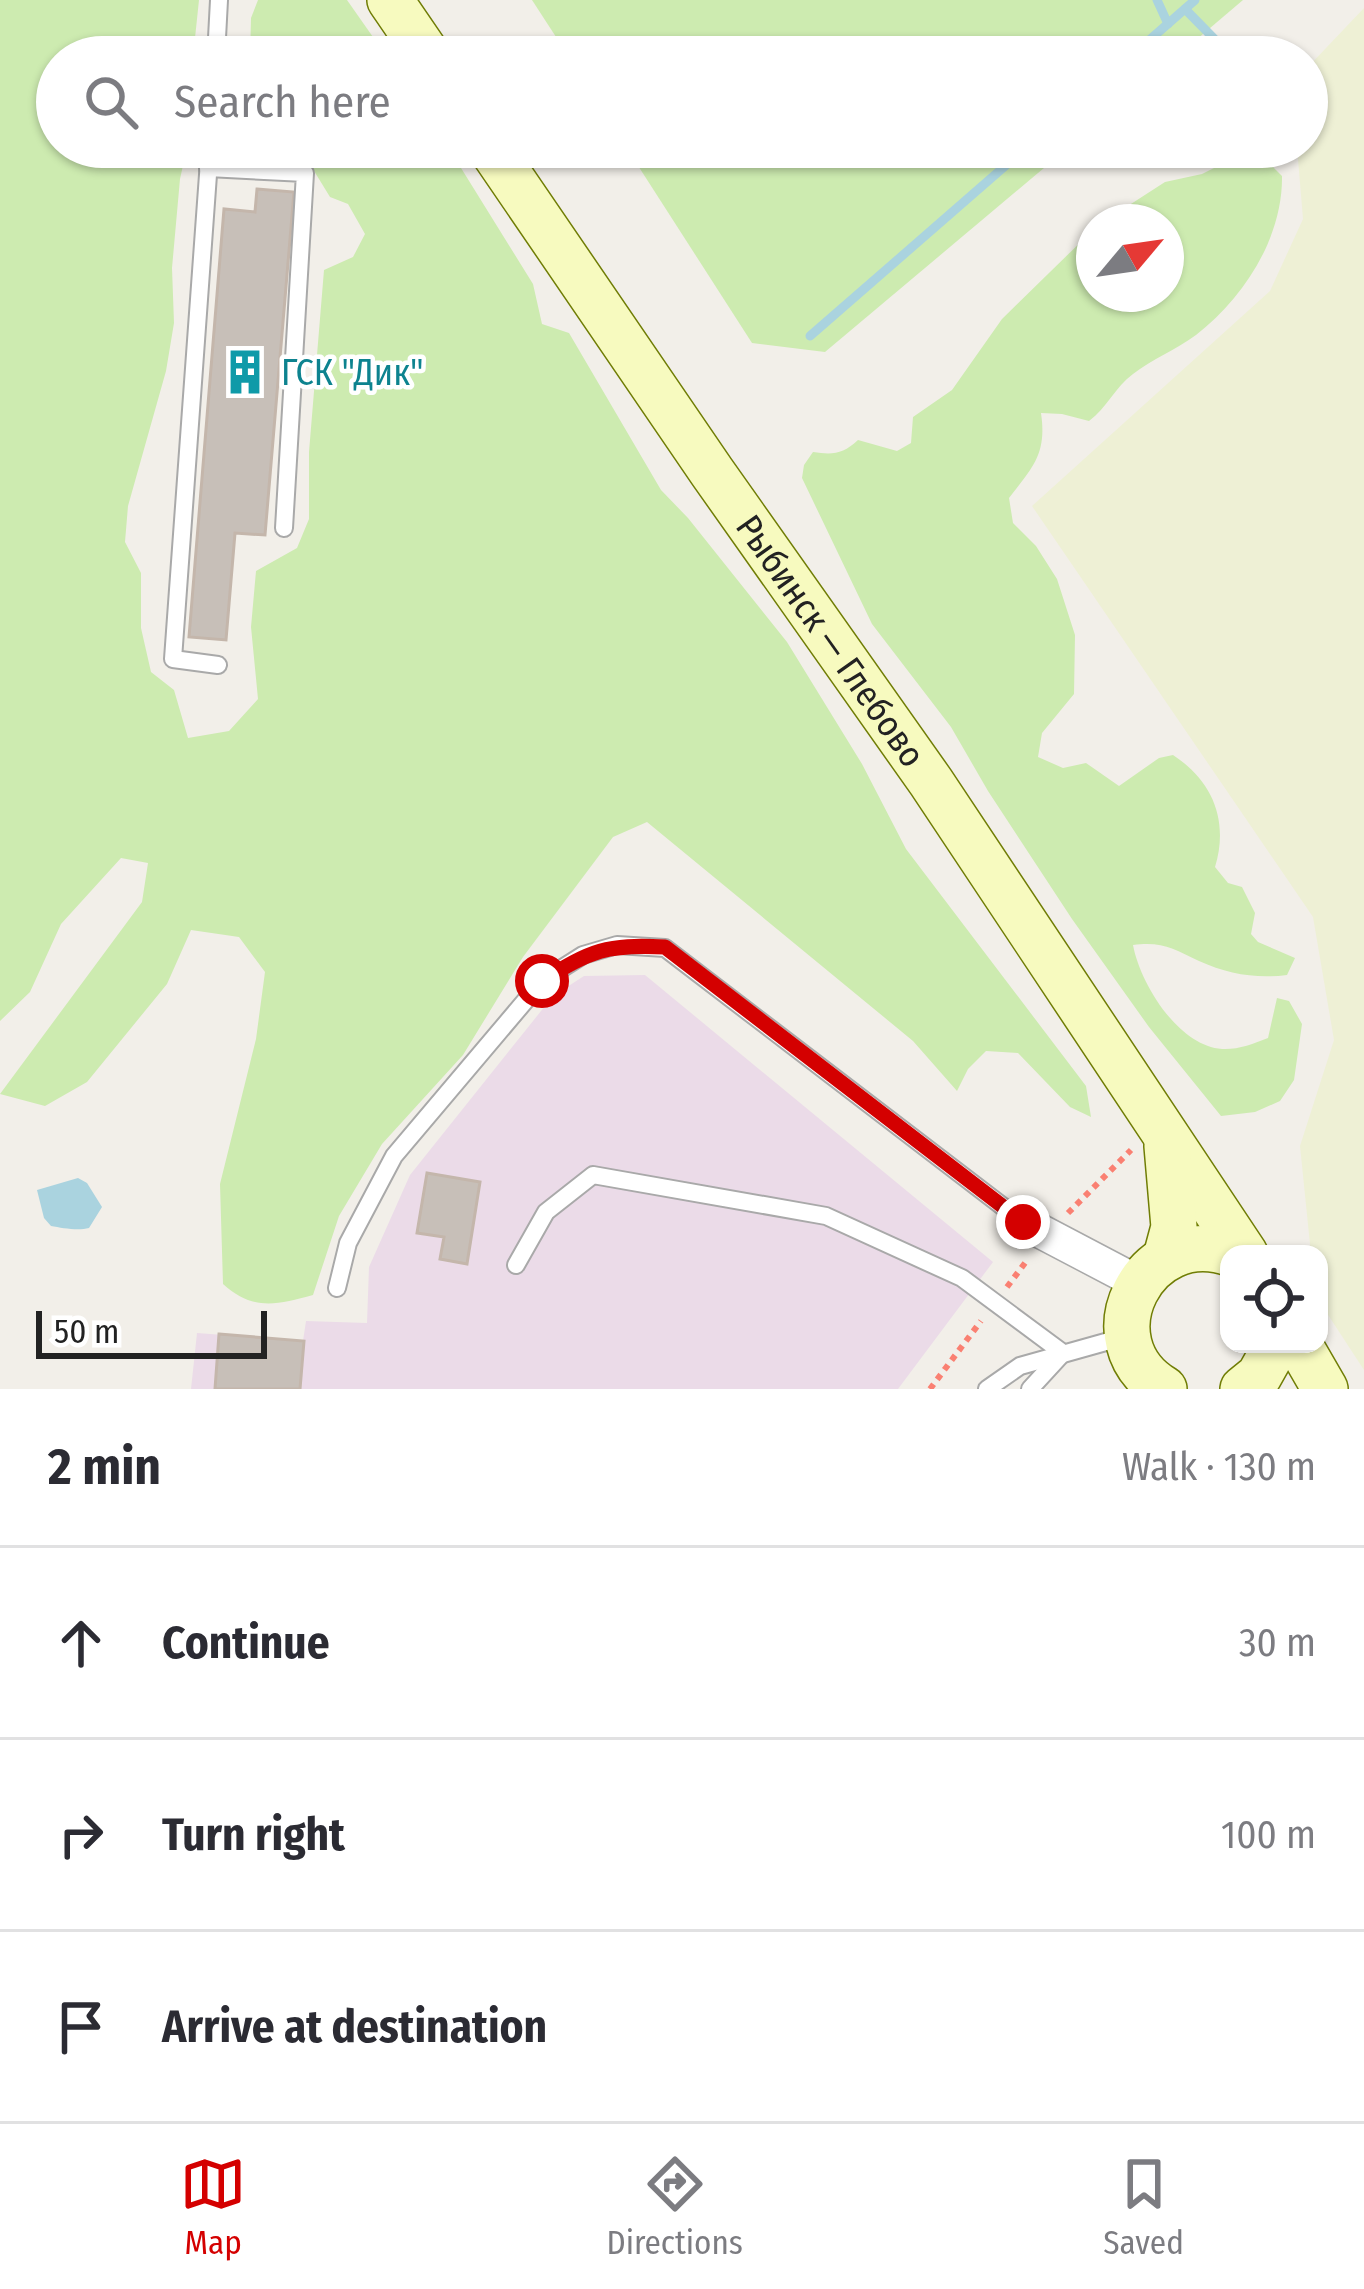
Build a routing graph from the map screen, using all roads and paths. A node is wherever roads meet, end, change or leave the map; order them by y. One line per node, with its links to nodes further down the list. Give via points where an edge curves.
1 (219, 0): 3 (lane)
2 (390, 0): 4 (main road)
3 (217, 36)
4 (414, 36)
5 (208, 168): 7 (lane, via 305,173); 8 (lane, via 173,658)
6 (504, 168): 9 (main road, Рыбинск — Глебово, via 931,782)
7 (284, 528)
8 (218, 665)
9 (1165, 1137): 11 (main road, Рыбинск — Глебово); 14 (main road, Рыбинск — Глебово, via 1174,1210)
10 (1023, 1222): 14 (street); 15 (lane, via 665,947 617,945 542,981 394,1156 348,1243)
11 (1239, 1245)
12 (1220, 1252): 14 (main road, via 1202,1248)
13 (517, 1265): 16 (lane, via 546,1212 593,1175 826,1216 962,1279)
14 (1153, 1270): 19 (main road, Рыбинск — Глебово, via 1127,1318)
15 (337, 1288)
16 (1063, 1353): 19 (lane); 20 (lane, via 1020,1366); 21 (lane)
17 (1272, 1353): 22 (main road)
18 (1304, 1353): 23 (main road)
19 (1142, 1371)
20 (987, 1389)
21 (1030, 1389)
22 (1244, 1389)
23 (1325, 1389)

